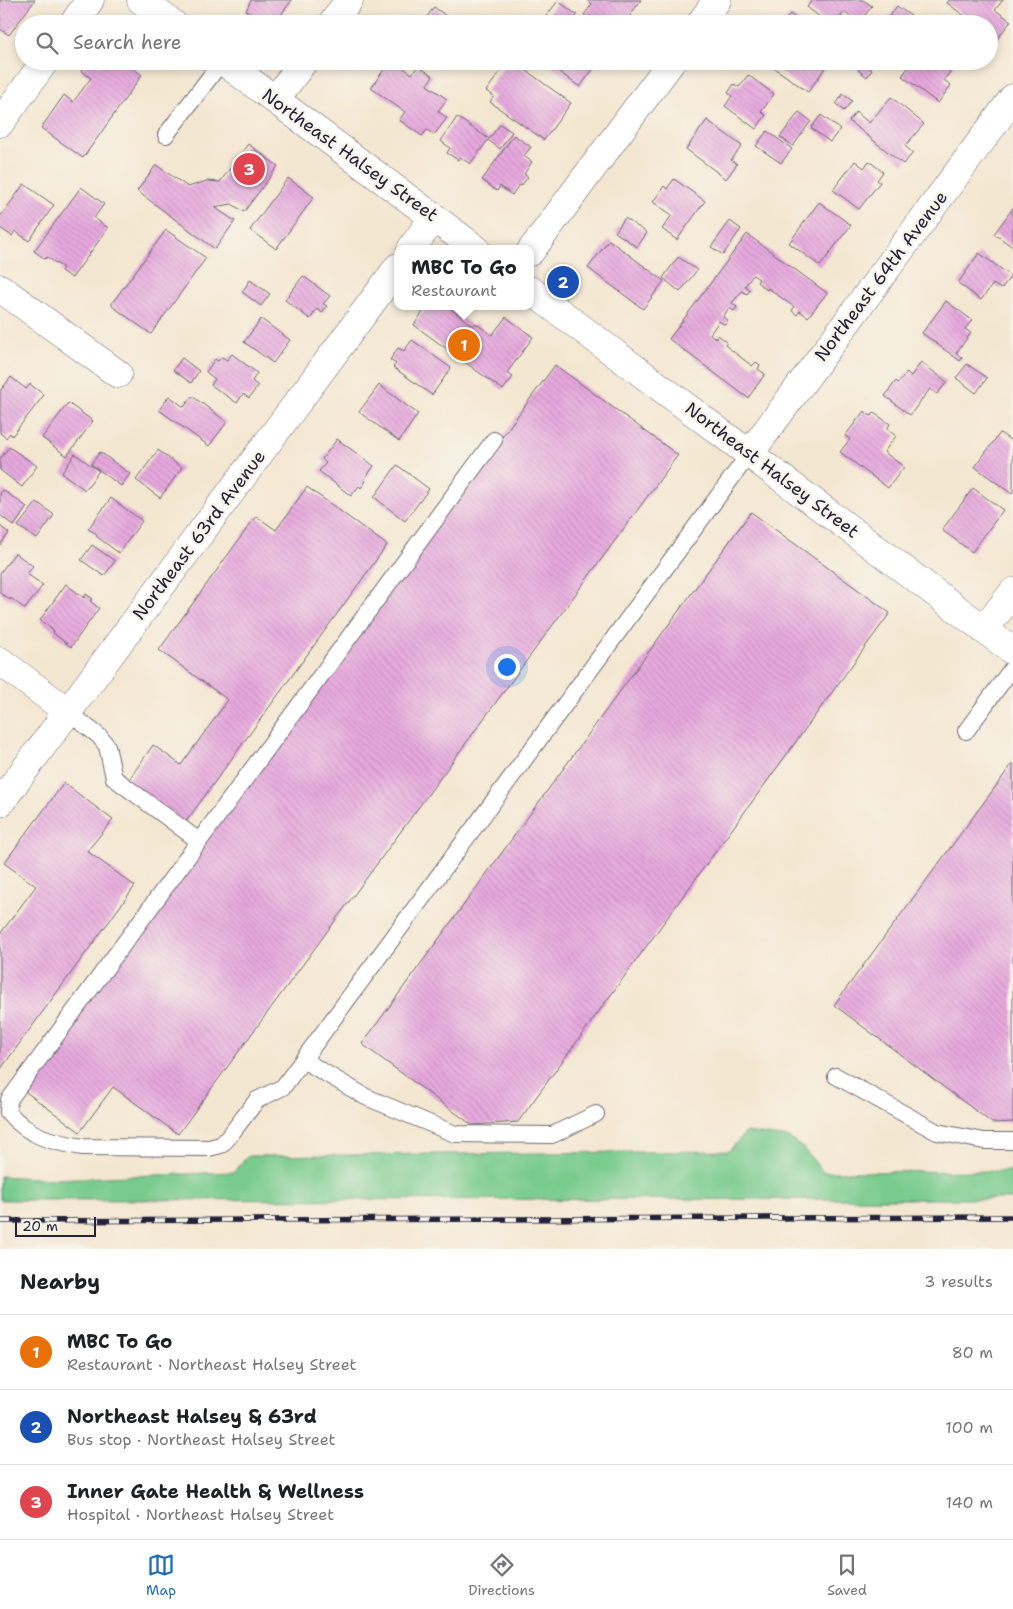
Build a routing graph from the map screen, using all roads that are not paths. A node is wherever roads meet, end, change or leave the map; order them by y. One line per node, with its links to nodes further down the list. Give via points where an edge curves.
1 (90, 0): 5 (street)
2 (140, 0): 6 (street)
3 (349, 0): 7 (street)
4 (718, 0): 8 (street)
5 (79, 15)
6 (161, 15)
7 (338, 15)
8 (707, 15)
9 (38, 70): 16 (street)
10 (216, 70): 17 (lane)
11 (235, 70): 15 (street, Northeast Halsey Street)
12 (297, 70): 15 (street)
13 (665, 70): 21 (street)
14 (1013, 98): 27 (street, Northeast 64th Avenue)
15 (275, 100): 18 (street, Northeast Halsey Street)
16 (0, 123)
17 (166, 135)
18 (434, 218): 19 (street); 20 (street, Northeast Halsey Street)
19 (414, 245)
20 (471, 245)
21 (534, 247)
22 (394, 272): 33 (street, Northeast 63rd Avenue)
23 (0, 288): 25 (street)
24 (534, 293): 27 (street, Northeast Halsey Street)
25 (118, 374)
26 (494, 440): 36 (lane)
27 (750, 453): 29 (street, Northeast Halsey Street); 37 (lane)
28 (1013, 592): 29 (street)
29 (984, 630): 30 (street, Northeast Halsey Street)
30 (1013, 652)
31 (0, 661): 33 (street)
32 (1013, 666): 34 (lane)
33 (68, 712): 35 (street, Northeast 63rd Avenue); 36 (lane, via 107,746 114,778)
34 (966, 731)
35 (0, 803)
36 (199, 841): 37 (lane, via 9,1100 8,1112 17,1123 37,1136 69,1145 209,1148 221,1145 257,1100 283,1087)
37 (303, 1060): 39 (lane, via 366,1098 454,1134 552,1135)
38 (836, 1076): 40 (lane, via 937,1132 984,1141)
39 (596, 1114)
40 (1013, 1141)

